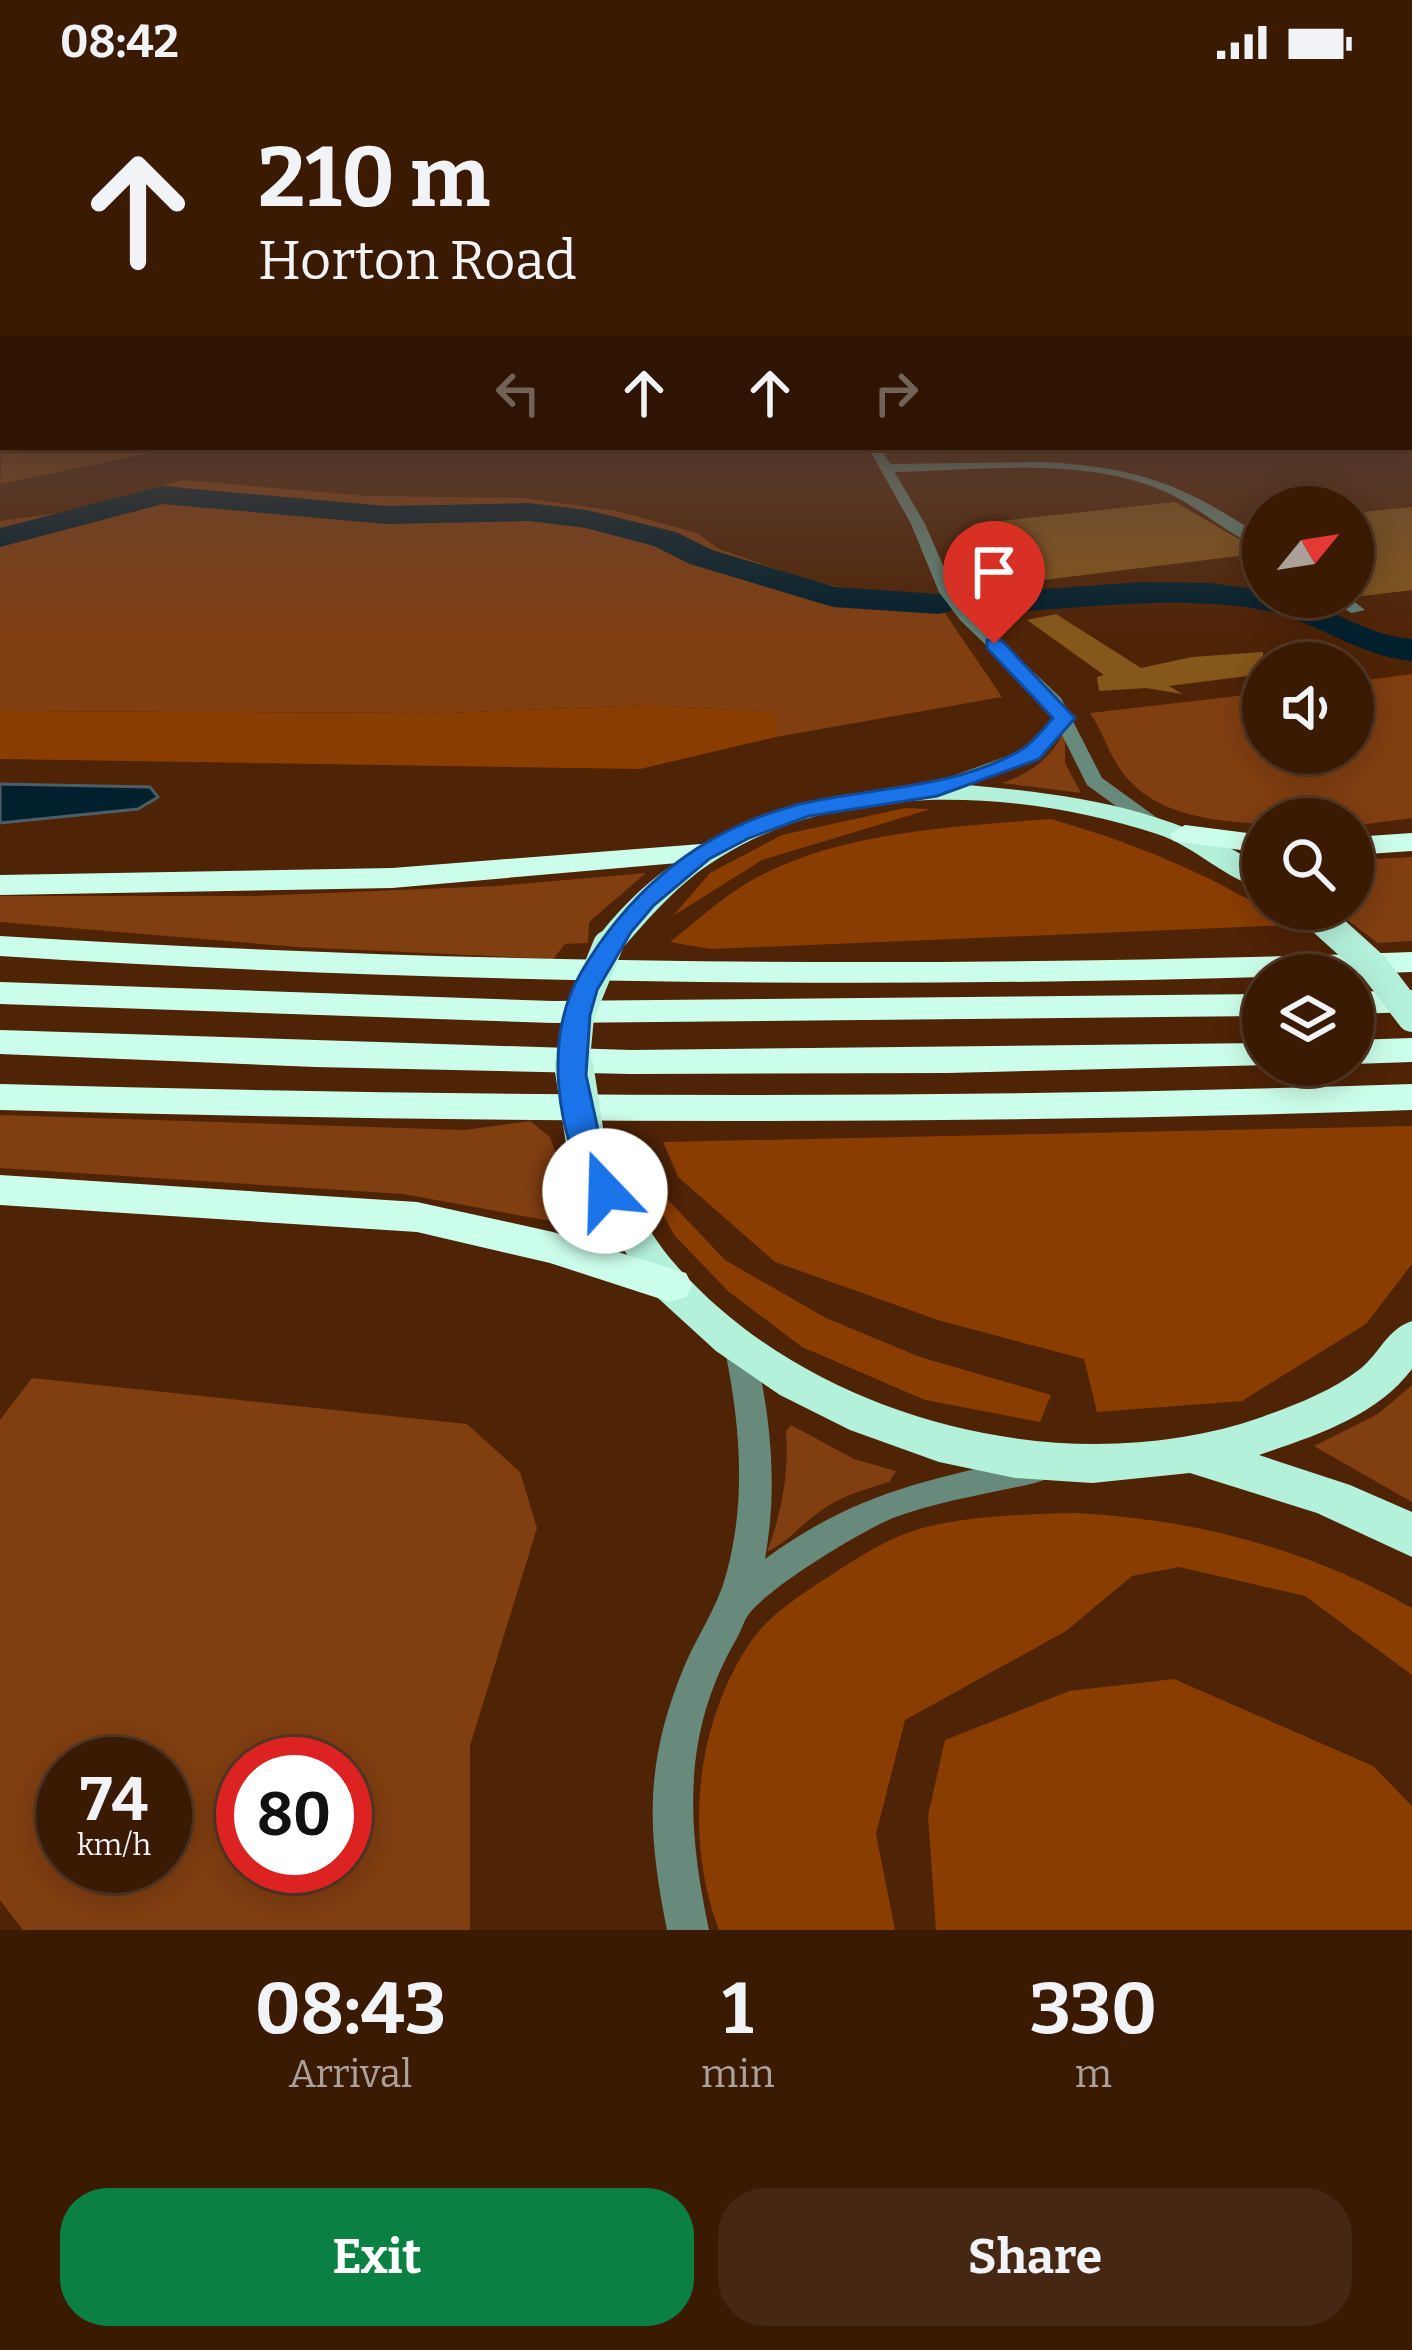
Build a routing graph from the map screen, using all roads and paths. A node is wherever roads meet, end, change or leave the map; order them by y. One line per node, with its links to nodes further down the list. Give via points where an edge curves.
1 (934, 467): 3 (street)
2 (1105, 467): 4 (street, via 1197,502)
3 (890, 468): 5 (street, via 945,589)
4 (1242, 531)
5 (1065, 718): 6 (street, via 1031,754); 7 (street, via 1094,781)
6 (929, 791): 7 (highway, via 1071,805); 12 (highway, via 804,810)
7 (1153, 824): 8 (highway)
8 (1184, 834): 9 (highway); 13 (highway)
9 (1242, 841)
10 (1412, 842): 11 (highway)
11 (1374, 845)
12 (701, 854): 14 (highway, via 392,878); 30 (highway, bridge, via 645,900 608,945 576,1015 572,1075 585,1139 605,1191)
13 (1242, 868)
14 (0, 885)
15 (1332, 930): 22 (highway, bridge)
16 (0, 946): 17 (highway, via 542,973)
17 (1412, 962)
18 (0, 993): 21 (highway, via 553,1012)
19 (1412, 1001): 20 (highway)
20 (1374, 1002)
21 (1242, 1005)
22 (1412, 1017)
23 (0, 1042): 26 (highway, via 704,1062)
24 (1412, 1050): 25 (highway)
25 (1374, 1051)
26 (1242, 1055)
27 (0, 1097): 28 (highway, via 788,1108)
28 (1412, 1097)
29 (0, 1190): 30 (highway, via 417,1216)
30 (670, 1285): 32 (highway)
31 (1412, 1336): 33 (highway, via 1374,1384 1283,1428)
32 (739, 1346): 34 (highway, via 876,1421 960,1448); 36 (street, via 758,1440)
33 (1196, 1456): 34 (highway); 35 (highway, via 1311,1489)
34 (1055, 1465): 36 (street, via 877,1510 812,1544)
35 (1412, 1536)
36 (736, 1603): 37 (street, via 707,1655 671,1793 673,1858)
37 (688, 1930)

